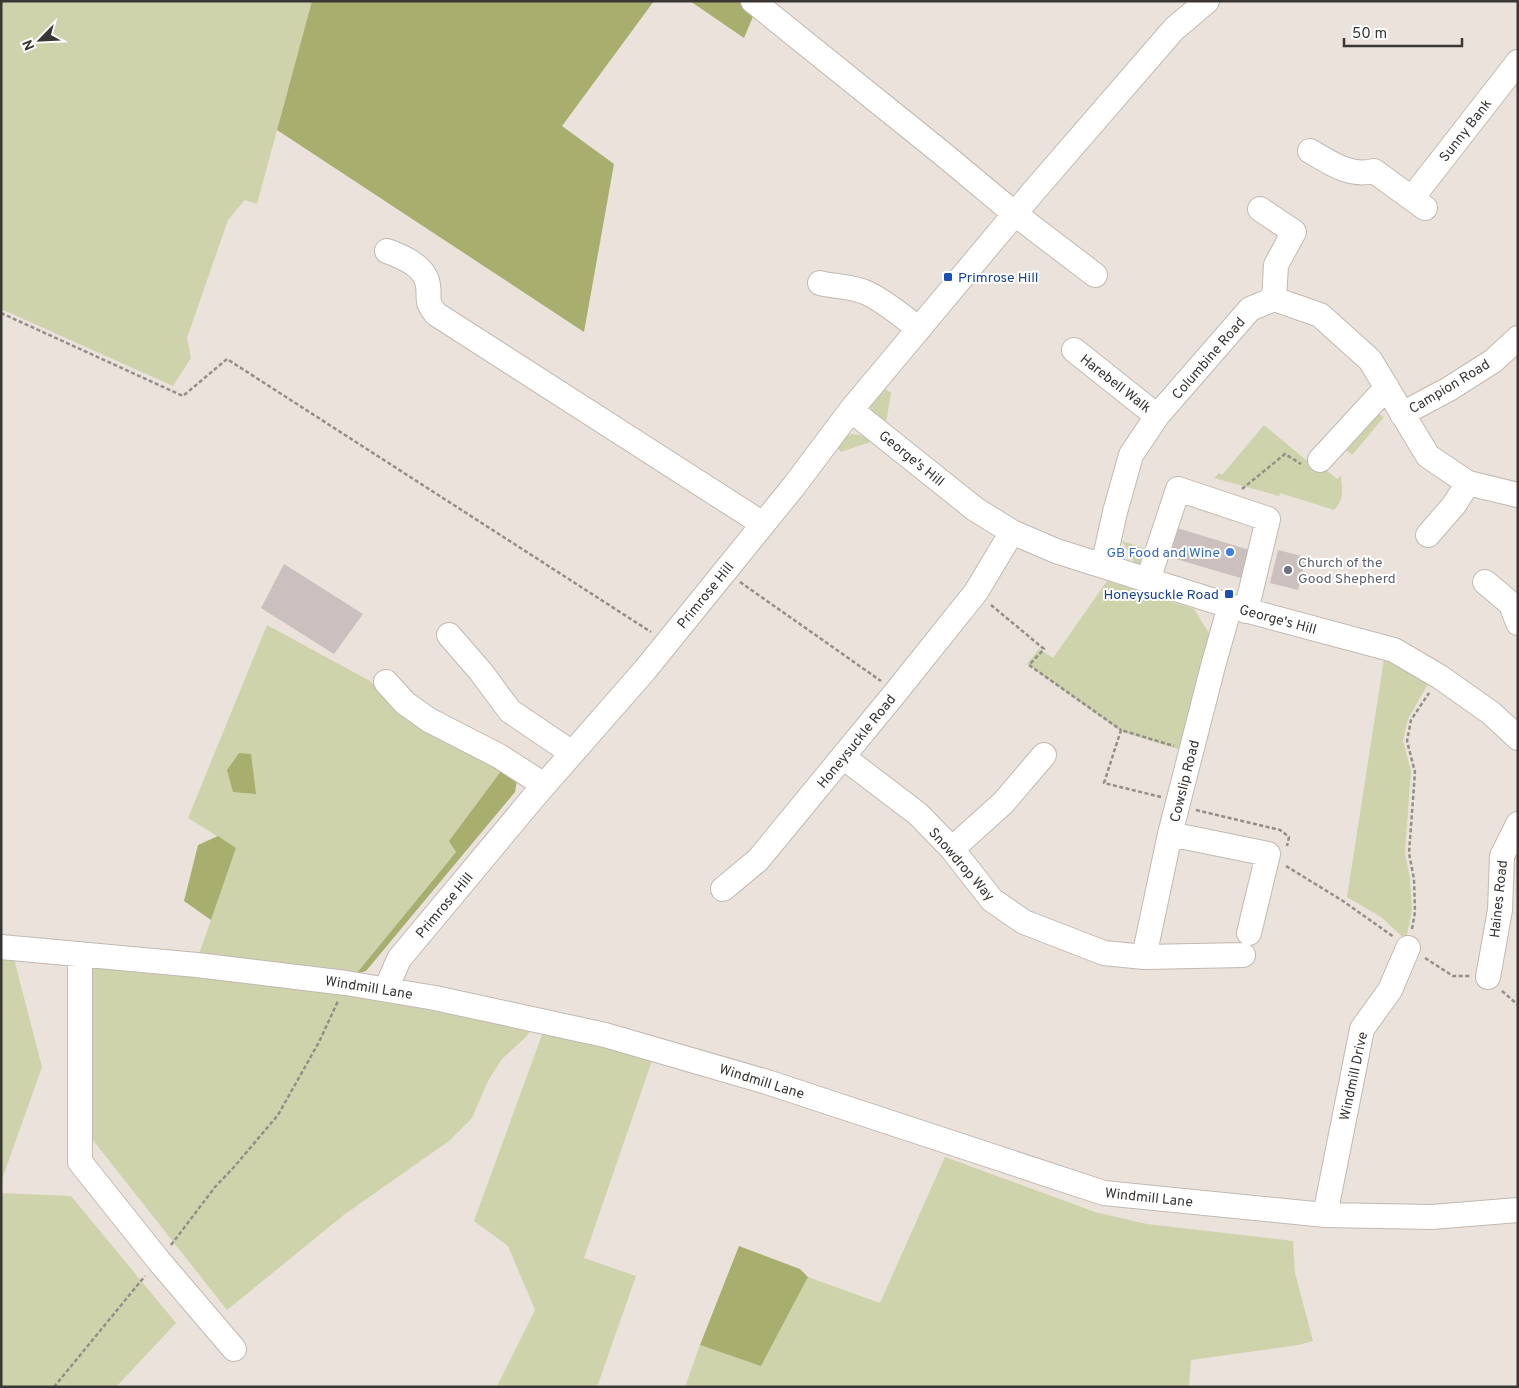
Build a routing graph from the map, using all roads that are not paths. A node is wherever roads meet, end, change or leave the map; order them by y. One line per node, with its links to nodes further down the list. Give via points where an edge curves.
1 (753, 1): 6 (street)
2 (1207, 1): 6 (street, Primrose Hill, via 1174,29)
3 (1518, 62): 4 (street, Sunny Bank, via 1419,203 1374,171 1344,170)
4 (1310, 151)
5 (1260, 209): 10 (street, via 1294,232 1276,265)
6 (1015, 214): 8 (street); 11 (street, Primrose Hill)
7 (387, 251): 21 (street, via 412,262 426,278 428,305 436,314)
8 (1095, 275)
9 (820, 283): 11 (street, via 866,293)
10 (1274, 299): 14 (street, via 1320,315 1370,360); 17 (street, Columbine Road, via 1250,309)
11 (919, 329): 15 (street, Primrose Hill)
12 (1518, 338): 16 (street, Campion Road, via 1494,361)
13 (1074, 350): 17 (street, Harebell Walk)
14 (1386, 387): 16 (street); 18 (street)
15 (852, 410): 21 (street, Primrose Hill); 22 (street, George's Hill, via 975,509)
16 (1402, 414): 19 (street, via 1428,456)
17 (1157, 416): 24 (street, Columbine Road, via 1131,455)
18 (1320, 460)
19 (1468, 483): 20 (street); 23 (street)
20 (1518, 494)
21 (763, 524): 32 (street, Primrose Hill)
22 (1012, 532): 24 (street, George's Hill, via 1056,551); 34 (street, Honeysuckle Road, via 976,592)
23 (1428, 535)
24 (1104, 566): 25 (street, George's Hill)
25 (1148, 580): 27 (street, George's Hill); 27 (street, Cowslip Road, via 1178,489 1268,519)
26 (1485, 582): 28 (street, via 1512,604)
27 (1238, 608): 31 (street, George's Hill, via 1394,650 1491,713); 37 (street, Cowslip Road, via 1213,666 1191,751 1184,805)
28 (1518, 623)
29 (449, 635): 32 (street, via 510,711)
30 (386, 682): 35 (street, via 405,703 429,720 499,756)
31 (1518, 738)
32 (572, 754): 35 (street, Primrose Hill)
33 (1044, 756): 38 (street, via 1003,803)
34 (843, 757): 38 (street, Snowdrop Way, via 918,814); 39 (street, Honeysuckle Road, via 758,860)
35 (544, 785): 45 (street, Primrose Hill, via 399,959)
36 (1518, 824): 44 (street, Haines Road, via 1502,856 1500,910)
37 (1170, 834): 43 (street, Cowslip Road); 43 (street, Snowdrop Way, via 1268,854 1246,944)
38 (952, 849): 43 (street, Snowdrop Way, via 992,900 1024,922 1104,953)
39 (723, 889)
40 (1, 946): 42 (street, Windmill Lane)
41 (1408, 948): 47 (street, Windmill Drive, via 1390,990 1362,1029)
42 (80, 954): 45 (street, Windmill Lane); 48 (street, via 80,1162)
43 (1144, 957)
44 (1488, 977)
45 (386, 989): 47 (street, Windmill Lane, via 606,1035 767,1082 1104,1193)
46 (1518, 1210): 47 (street, Windmill Lane, via 1432,1217)
47 (1325, 1215)
48 (234, 1348)

